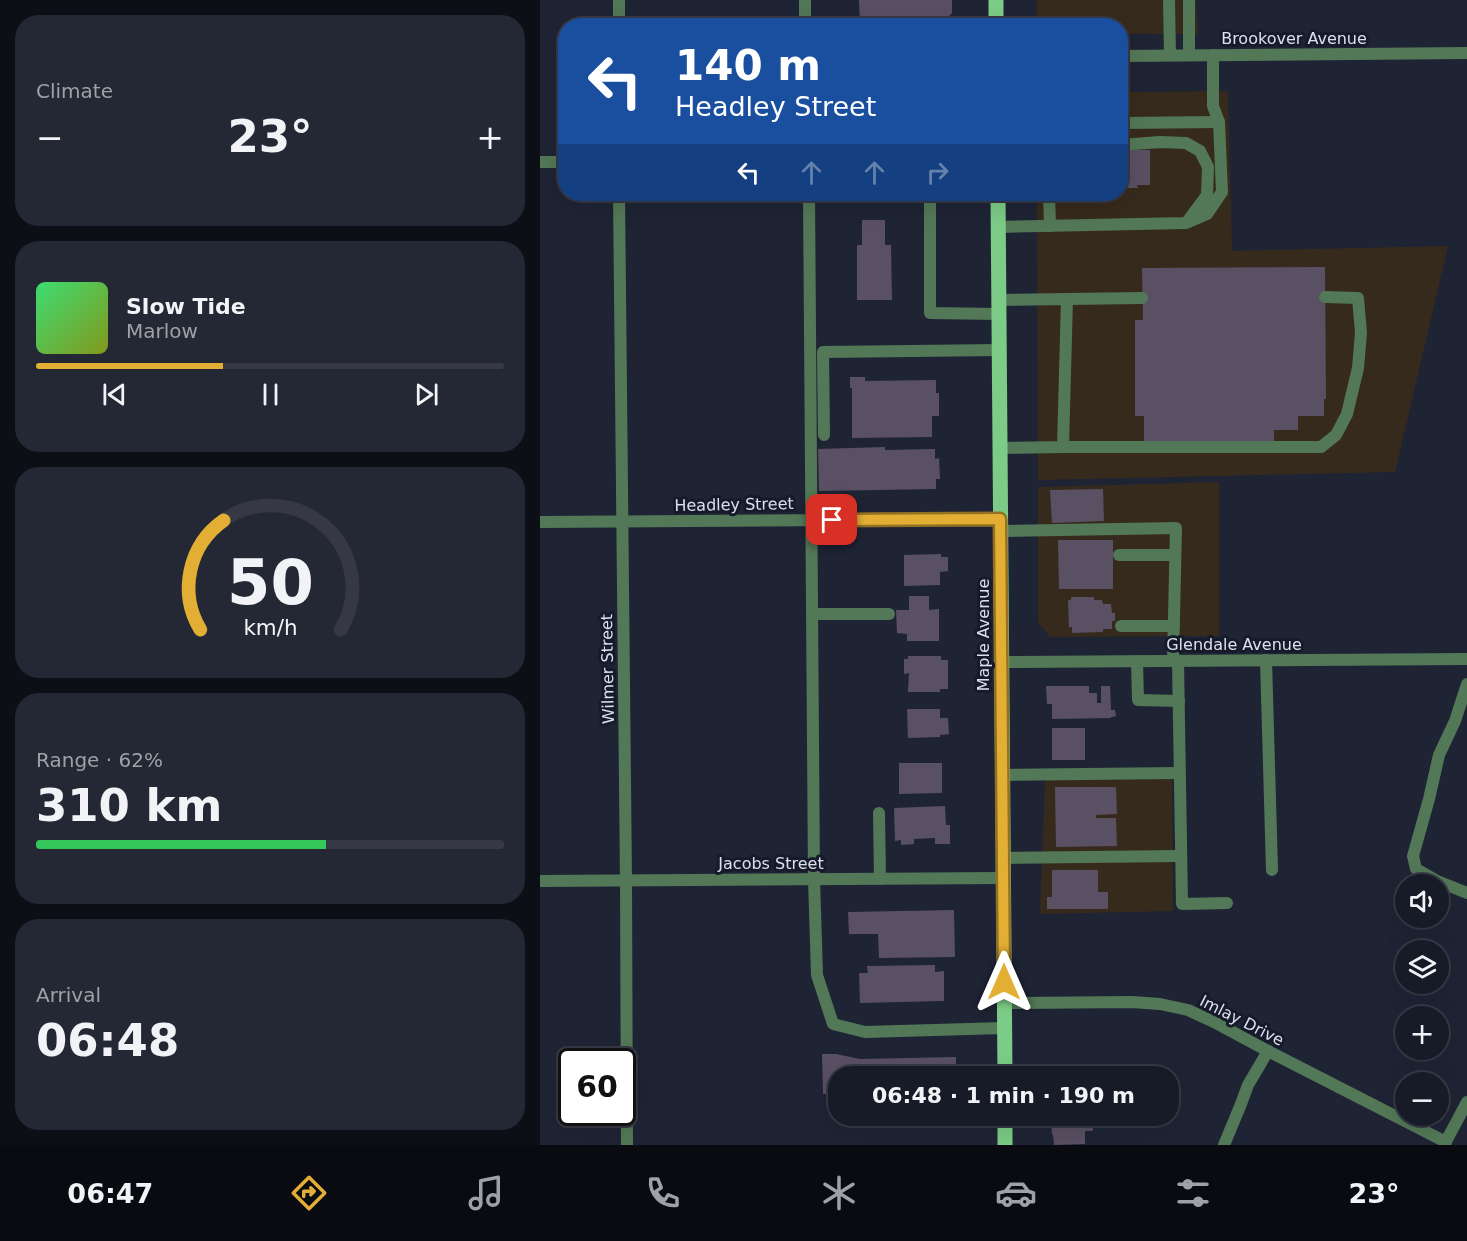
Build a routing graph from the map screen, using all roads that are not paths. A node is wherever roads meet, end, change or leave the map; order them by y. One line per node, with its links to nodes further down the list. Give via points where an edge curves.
1 (619, 0): 6 (street)
2 (805, 0): 7 (street)
3 (996, 0): 8 (main road)
4 (1169, 0): 10 (street)
5 (1189, 0): 11 (street)
6 (619, 18)
7 (805, 18)
8 (996, 18)
9 (1467, 53): 12 (street, Brookover Avenue)
10 (1170, 55): 11 (street, Brookover Avenue); 13 (street, Brookover Avenue)
11 (1189, 55): 12 (street, Brookover Avenue)
12 (1213, 55): 14 (street, via 1212,106)
13 (1128, 56)
14 (1219, 122): 15 (street); 24 (street, via 1222,192 1207,214)
15 (1128, 123)
16 (1128, 144): 24 (street, via 1186,143 1200,151 1208,167 1207,195)
17 (540, 162): 18 (street)
18 (558, 162)
19 (619, 201): 37 (street, Wilmer Street)
20 (809, 201): 35 (street)
21 (930, 201): 30 (street, via 930,313)
22 (998, 201): 26 (main road, Maple Avenue)
23 (1049, 201): 25 (street)
24 (1186, 223): 25 (street)
25 (1050, 226): 26 (street)
26 (999, 227): 30 (main road, Maple Avenue)
27 (1325, 297): 33 (street, via 1358,298 1361,333 1358,368 1347,414 1336,435 1321,447)
28 (1143, 298): 29 (street)
29 (1067, 299): 30 (street); 33 (street)
30 (999, 307): 31 (main road, Maple Avenue)
31 (1000, 350): 32 (street, via 823,352); 34 (main road, Maple Avenue)
32 (824, 435)
33 (1063, 447): 34 (street)
34 (1000, 448): 38 (main road, Maple Avenue)
35 (811, 520): 37 (street, Headley Street); 38 (street, Headley Street); 41 (street)
36 (540, 522): 37 (street, Headley Street)
37 (622, 522): 61 (street, Wilmer Street)
38 (1000, 525): 40 (street, Headley Street, via 1176,528); 49 (main road, Maple Avenue)
39 (1119, 555): 40 (street)
40 (1175, 555): 44 (street)
41 (812, 614): 42 (street); 59 (street)
42 (889, 614)
43 (1121, 626): 44 (street)
44 (1173, 626): 48 (street)
45 (1467, 658): 46 (street, Glendale Avenue)
46 (1266, 660): 48 (street, Glendale Avenue); 57 (street)
47 (1137, 661): 48 (street, Glendale Avenue); 49 (street, Glendale Avenue); 51 (street, via 1138,700)
48 (1175, 661): 51 (street)
49 (1001, 662): 53 (main road, Maple Avenue)
50 (1467, 684): 63 (street, via 1439,755 1413,855 1416,869)
51 (1179, 701): 52 (street)
52 (1179, 773): 53 (street); 55 (street)
53 (1002, 775): 56 (main road, Maple Avenue)
54 (879, 813): 60 (street)
55 (1180, 856): 56 (street); 64 (street, via 1182,904)
56 (1003, 858): 58 (main road, Maple Avenue)
57 (1272, 870)
58 (1003, 878): 60 (street, Jacobs Street); 65 (main road, Maple Avenue)
59 (814, 879): 60 (street, Jacobs Street); 61 (street, Jacobs Street); 66 (street, via 817,975 833,1024 865,1032)
60 (880, 879)
61 (626, 881): 62 (street, Jacobs Street); 72 (street, Wilmer Street)
62 (540, 882)
63 (1467, 893)
64 (1227, 903)
65 (1004, 1003): 66 (main road, Maple Avenue); 67 (street, Imlay Drive, via 1160,1004 1197,1014)
66 (1004, 1028): 68 (main road, Maple Avenue)
67 (1268, 1051): 71 (street, Imlay Drive); 74 (street, via 1248,1085)
68 (1005, 1066)
69 (1467, 1102): 71 (street)
70 (1005, 1126): 73 (main road)
71 (1445, 1144)
72 (627, 1145)
73 (1005, 1145)
74 (1224, 1145)

